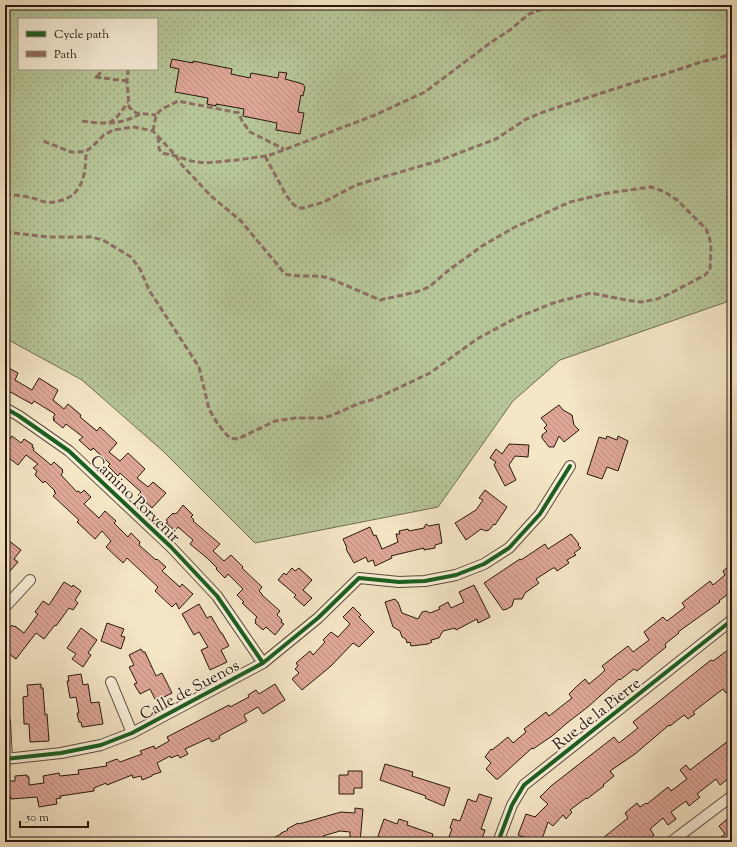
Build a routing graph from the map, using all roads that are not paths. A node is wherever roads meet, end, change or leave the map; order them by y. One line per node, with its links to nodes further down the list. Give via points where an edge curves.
1 (5, 408): 6 (street, Camino Porvenir, via 70,451 170,547 217,596)
2 (570, 466): 6 (street, Calle de Suenos, via 540,514 509,548 484,564 456,575 425,581 399,582 359,578 318,618)
3 (30, 580): 4 (street)
4 (5, 607)
5 (732, 620): 12 (street, Rue de la Pierre, via 524,785 512,805)
6 (263, 663): 9 (street, Calle de Suenos)
7 (111, 682): 9 (street)
8 (5, 721): 10 (street)
9 (132, 733): 10 (street, Calle de Suenos, via 101,745 61,753)
10 (6, 759)
11 (732, 796): 13 (street)
12 (498, 842)
13 (671, 842)

